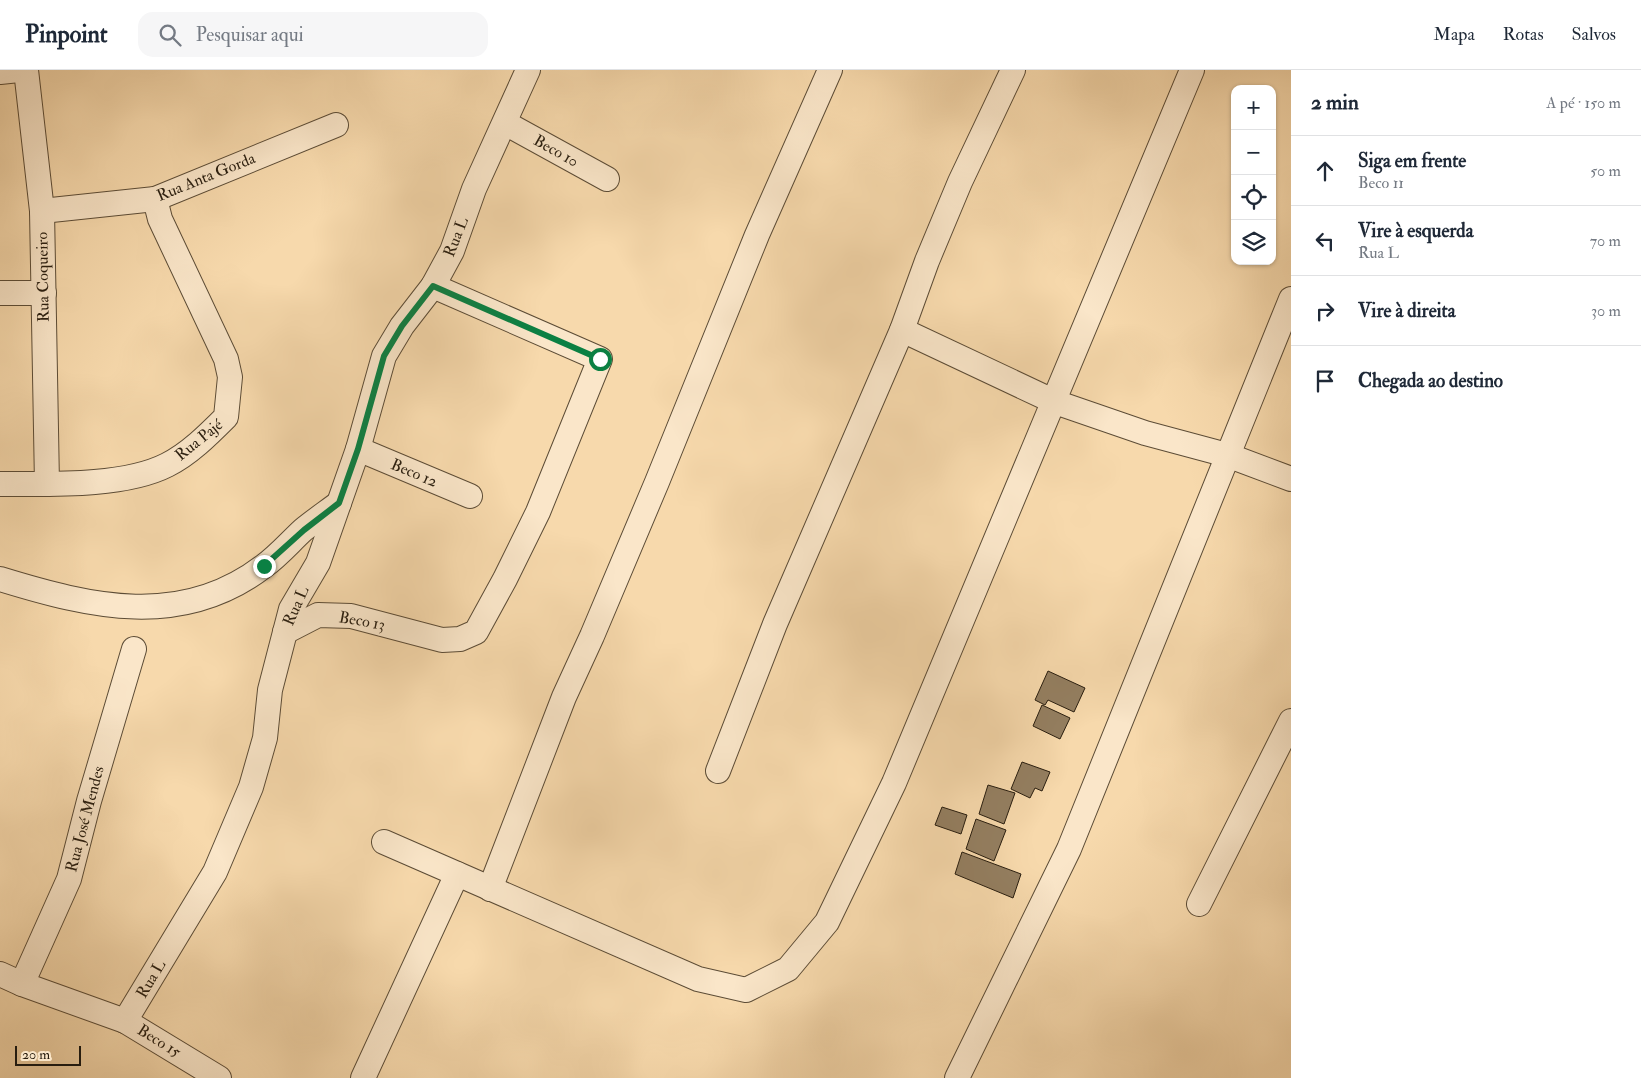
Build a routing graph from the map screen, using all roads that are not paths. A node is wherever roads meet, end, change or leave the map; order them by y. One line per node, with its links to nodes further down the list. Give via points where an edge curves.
1 (19, 70): 7 (street)
2 (26, 70): 12 (street, Rua Coqueiro)
3 (528, 70): 8 (street, Rua L)
4 (830, 70): 33 (street, via 757,235 657,482 564,697)
5 (1013, 70): 17 (street, via 953,200)
6 (1192, 70): 18 (street)
7 (0, 72)
8 (506, 123): 10 (street, Beco 10); 13 (street, Rua L, via 474,189 452,251)
9 (336, 125): 11 (street, Rua Anta Gorda)
10 (607, 179)
11 (155, 199): 12 (street, Rua Anta Gorda); 23 (street, Rua Pajé, via 160,219 226,359 230,377 226,418 198,444 168,465 148,473)
12 (42, 211): 15 (street, Rua Coqueiro)
13 (433, 286): 19 (street, Rua L, via 384,356); 27 (street, Beco 13, via 600,359 538,512 476,632 460,639 442,640 351,616 318,615)
14 (0, 293): 15 (street)
15 (44, 293): 23 (street, Rua Coqueiro)
16 (1291, 299): 20 (street)
17 (902, 330): 18 (street); 30 (street, via 804,554)
18 (1055, 402): 20 (street, via 1145,433); 33 (street, via 894,783 827,922 788,969 746,990 698,979)
19 (358, 449): 24 (street, Beco 12); 25 (street, Rua L)
20 (1226, 455): 21 (street); 40 (street, via 1069,849)
21 (1291, 479)
22 (0, 484): 23 (street, Rua Pajé)
23 (47, 484)
24 (470, 496)
25 (339, 503): 26 (street, via 264,566 222,592 180,605 149,608 101,603 42,592); 27 (street, Rua L, via 318,563 291,609)
26 (0, 579)
27 (284, 632): 37 (street, Rua L, via 270,690 266,738 251,787 215,872)
28 (134, 649): 36 (street, Rua José Mendes, via 69,879)
29 (1291, 721): 34 (street)
30 (718, 771)
31 (384, 842): 32 (street)
32 (457, 874): 33 (street); 39 (street)
33 (490, 889)
34 (1199, 904)
35 (0, 974): 36 (street)
36 (22, 984): 37 (street)
37 (125, 1021): 38 (street, Beco 15)
38 (219, 1078)
39 (363, 1078)
40 (956, 1078)

